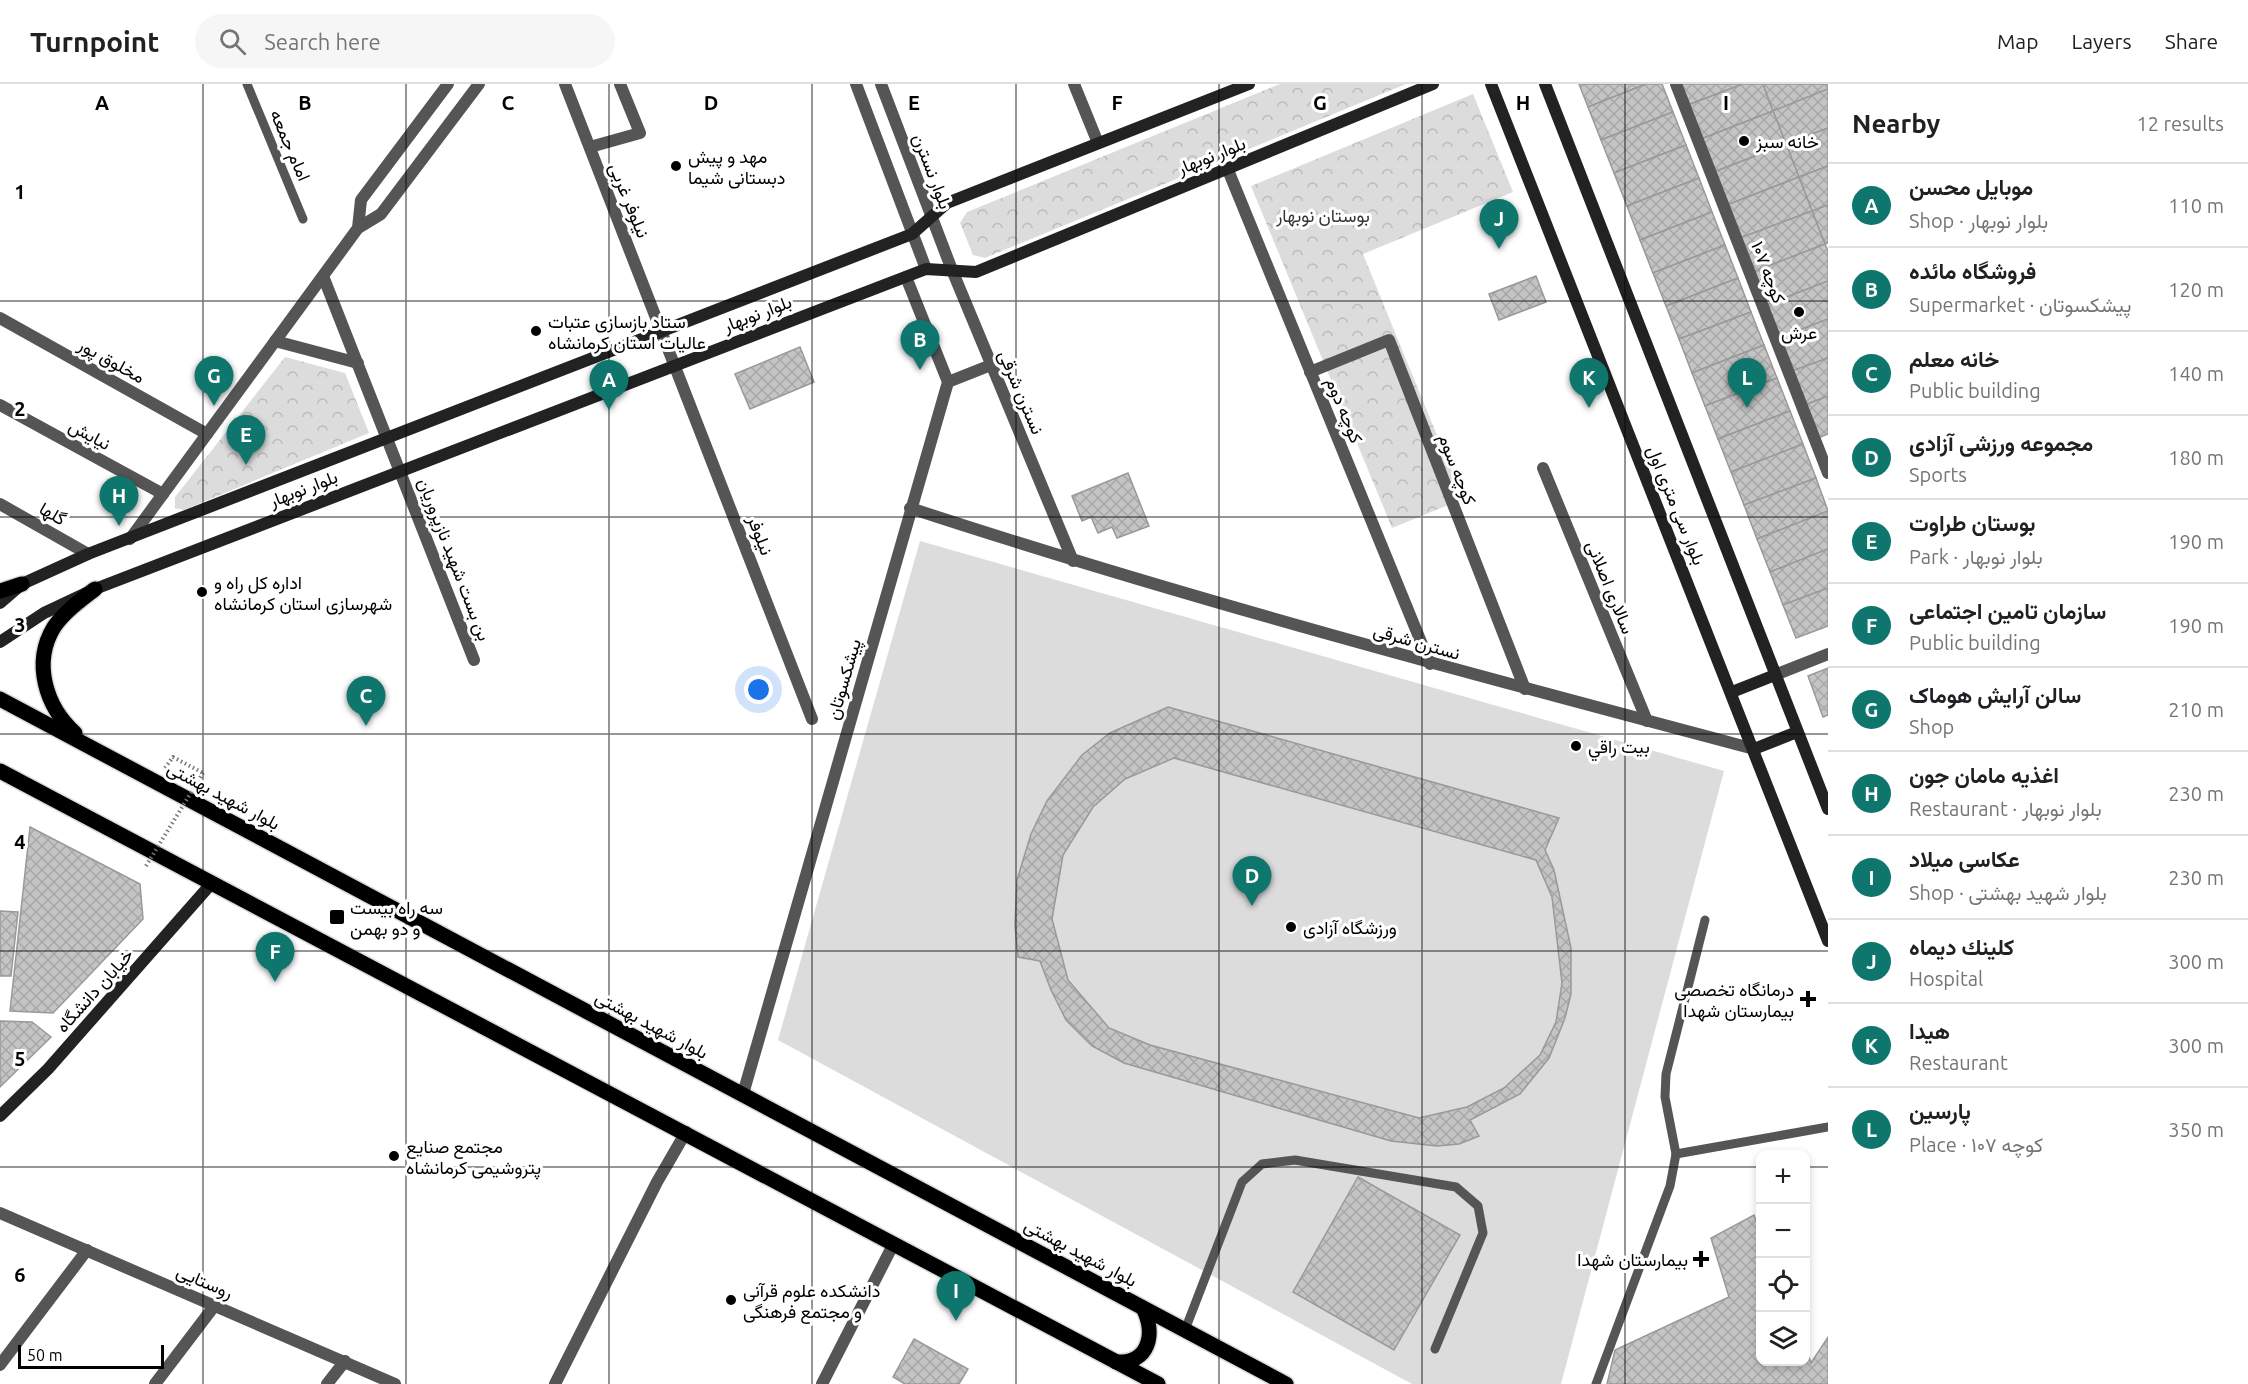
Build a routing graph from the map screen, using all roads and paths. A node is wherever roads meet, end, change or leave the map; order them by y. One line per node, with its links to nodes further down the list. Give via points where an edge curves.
1 (247, 84): 19 (lane, امام جمعه)
2 (448, 84): 20 (street, via 361,200)
3 (479, 84): 20 (street, via 381,214)
4 (565, 84): 16 (street, نیلوفر غربی)
5 (620, 84): 16 (street, via 640,133)
6 (856, 84): 21 (street)
7 (882, 84): 18 (street, بلوار نسترن)
8 (1074, 84): 15 (street)
9 (1249, 84): 14 (main road, بلوار نوبهار)
10 (1433, 84): 17 (main road, بلوار نوبهار)
11 (1491, 84): 56 (main road, بلوار سی متری اول)
12 (1545, 84): 54 (main road, بلوار سی متری اول)
13 (1676, 84): 39 (street, کوچه ۱۰۷)
14 (1228, 88): 15 (main road, بلوار نوبهار)
15 (1098, 143): 18 (main road, بلوار نوبهار, via 947,203)
16 (590, 147): 27 (street, نیلوفر غربی)
17 (1228, 170): 23 (main road, بلوار نوبهار, via 976,272); 32 (street, کوچه دوم)
18 (931, 217): 21 (main road, بلوار نوبهار); 23 (street, بلوار نسترن)
19 (303, 219)
20 (358, 228): 24 (street)
21 (912, 234): 22 (street); 27 (main road, بلوار نوبهار)
22 (927, 269): 23 (main road, بلوار نوبهار); 25 (main road, بلوار نوبهار)
23 (952, 270): 31 (street, نسترن شرقی)
24 (323, 276): 28 (street); 29 (street, بن بست شهید نازپروریان)
25 (906, 277): 30 (main road, بلوار نوبهار); 33 (street)
26 (0, 318): 35 (street, مخلوق پور)
27 (662, 330): 30 (street, نیلوفر غربی); 36 (main road, بلوار نوبهار)
28 (275, 341): 29 (street); 35 (street)
29 (358, 363): 36 (street, بن بست شهید نازپروریان)
30 (675, 365): 38 (main road, بلوار نوبهار); 58 (street, نیلوفر)
31 (991, 365): 33 (street); 45 (street, نسترن شرقی)
32 (1311, 372): 53 (street, کوچه دوم); 55 (street, کوچه سوم, via 1389,340)
33 (948, 382): 42 (street, پیشکسوتان)
34 (0, 405): 40 (street, نیایش)
35 (207, 434): 40 (street)
36 (388, 438): 38 (street, بن بست شهید نازپروریان); 43 (main road, بلوار نوبهار)
37 (1543, 468): 59 (street, سالاری اصلانی)
38 (402, 472): 47 (main road, بلوار نوبهار); 52 (street, بن بست شهید نازپروریان)
39 (1828, 473)
40 (163, 494): 43 (street)
41 (0, 504): 44 (street, گلها)
42 (910, 508): 45 (street, نسترن شرقی); 72 (street, پیشکسوتان)
43 (130, 539): 44 (main road, بلوار نوبهار)
44 (88, 554): 46 (main road, بلوار نوبهار)
45 (1073, 561): 53 (street, نسترن شرقی)
46 (22, 584): 48 (main road); 49 (main road, بلوار نوبهار)
47 (95, 589): 50 (main road, بلوار نوبهار, via 24,624); 61 (main road, via 54,627 44,663 46,690 54,709)
48 (0, 591)
49 (0, 603)
50 (0, 642)
51 (1828, 654): 54 (street)
52 (474, 660)
53 (1430, 664): 55 (street, نسترن شرقی)
54 (1775, 675): 56 (main road); 60 (main road, بلوار سی متری اول)
55 (1525, 689): 59 (street, نسترن شرقی)
56 (1732, 692): 62 (main road, بلوار سی متری اول)
57 (0, 699): 61 (main road, بلوار شهید بهشتی)
58 (812, 719)
59 (1647, 721): 62 (street, نسترن شرقی)
60 (1797, 732): 62 (main road); 67 (main road, بلوار سی متری اول)
61 (94, 747): 72 (main road, بلوار شهید بهشتی)
62 (1754, 749): 71 (main road, بلوار سی متری اول)
63 (173, 757): 68 (path, bridge, via 203,773)
64 (0, 764): 66 (main road)
65 (0, 771): 66 (main road)
66 (20, 784): 69 (main road)
67 (1828, 809)
68 (146, 866)
69 (212, 884): 73 (main road, خیابان دانشگاه, via 48,1069); 75 (main road)
70 (1705, 920): 76 (lane, via 1666,1074 1665,1097)
71 (1828, 941)
72 (743, 1094): 81 (main road, بلوار شهید بهشتی)
73 (0, 1116)
74 (1828, 1127): 76 (lane)
75 (686, 1132): 78 (main road); 91 (street)
76 (1676, 1154): 95 (lane, via 1670,1186)
77 (0, 1213): 79 (street, روستایی)
78 (894, 1244): 85 (main road); 92 (street)
79 (87, 1250): 80 (street, روستایی); 86 (street)
80 (214, 1305): 84 (street, روستایی); 88 (street)
81 (1143, 1308): 82 (main road, بلوار شهید بهشتی); 85 (main road, via 1150,1330 1147,1349 1136,1359)
82 (1185, 1330): 83 (lane, via 1242,1182 1262,1164 1294,1160 1456,1187 1478,1206 1483,1233); 87 (main road, بلوار شهید بهشتی)
83 (1435, 1349)
84 (345, 1361): 89 (street); 90 (street, روستایی)
85 (1116, 1362): 93 (main road)
86 (0, 1365)
87 (1282, 1382): 94 (main road, via 1267,1380)
88 (155, 1384)
89 (327, 1384)
90 (395, 1384)
91 (555, 1384)
92 (822, 1384)
93 (1158, 1384)
94 (1260, 1384)
95 (1596, 1384)

